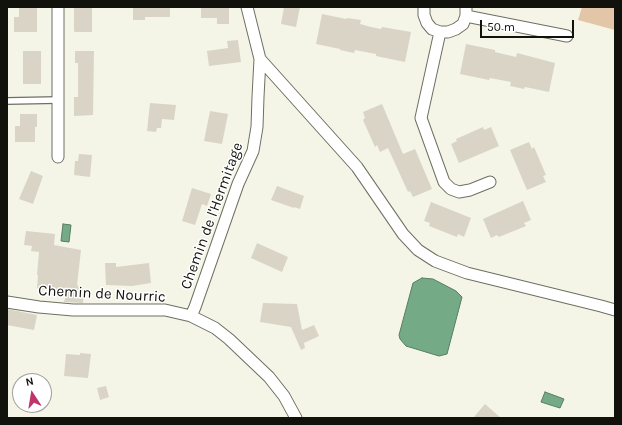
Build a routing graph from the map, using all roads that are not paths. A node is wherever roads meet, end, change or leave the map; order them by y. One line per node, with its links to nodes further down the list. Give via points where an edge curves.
1 (58, 7): 8 (street)
2 (247, 7): 7 (street, Chemin de l'Hermitage)
3 (424, 7): 5 (street, via 426,23)
4 (466, 11): 5 (street, via 463,24 448,32); 6 (street)
5 (440, 32): 11 (street, via 421,118 444,182 451,189 459,192)
6 (567, 36)
7 (260, 58): 13 (street, via 357,167 403,234 418,250 435,261 467,273); 14 (street, Chemin de l'Hermitage, via 254,151 238,184)
8 (58, 100): 9 (lane); 10 (street)
9 (7, 102)
10 (58, 157)
11 (490, 182)
12 (7, 302): 14 (street, Chemin de Nourric, via 73,310 165,310)
13 (615, 310)
14 (191, 316): 15 (street, Chemin de Nourric, via 215,328 269,377 284,396)
15 (296, 418)

